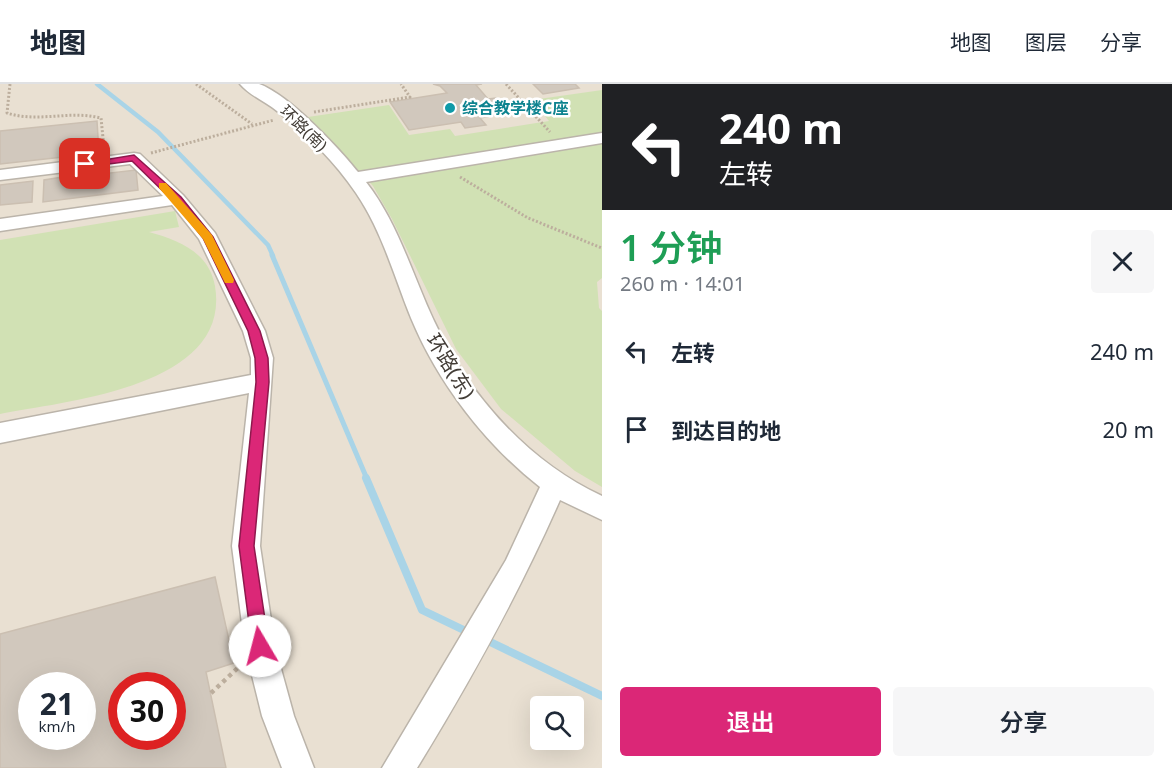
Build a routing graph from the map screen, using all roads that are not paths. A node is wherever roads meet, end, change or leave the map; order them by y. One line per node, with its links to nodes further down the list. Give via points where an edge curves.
1 (248, 84): 4 (street, 环路(南), via 293,115)
2 (602, 138): 4 (street)
3 (0, 175): 5 (street, via 134,158)
4 (355, 178): 9 (street, 环路(东), via 375,207 441,356 470,399 506,440)
5 (177, 200): 6 (street); 7 (street, via 208,237 254,331 262,358)
6 (0, 225)
7 (262, 382): 8 (street); 11 (street, via 246,546 260,646 278,716)
8 (0, 433)
9 (554, 483): 10 (street, 环路(东)); 12 (street, via 516,569)
10 (602, 508)
11 (298, 768)
12 (398, 768)

